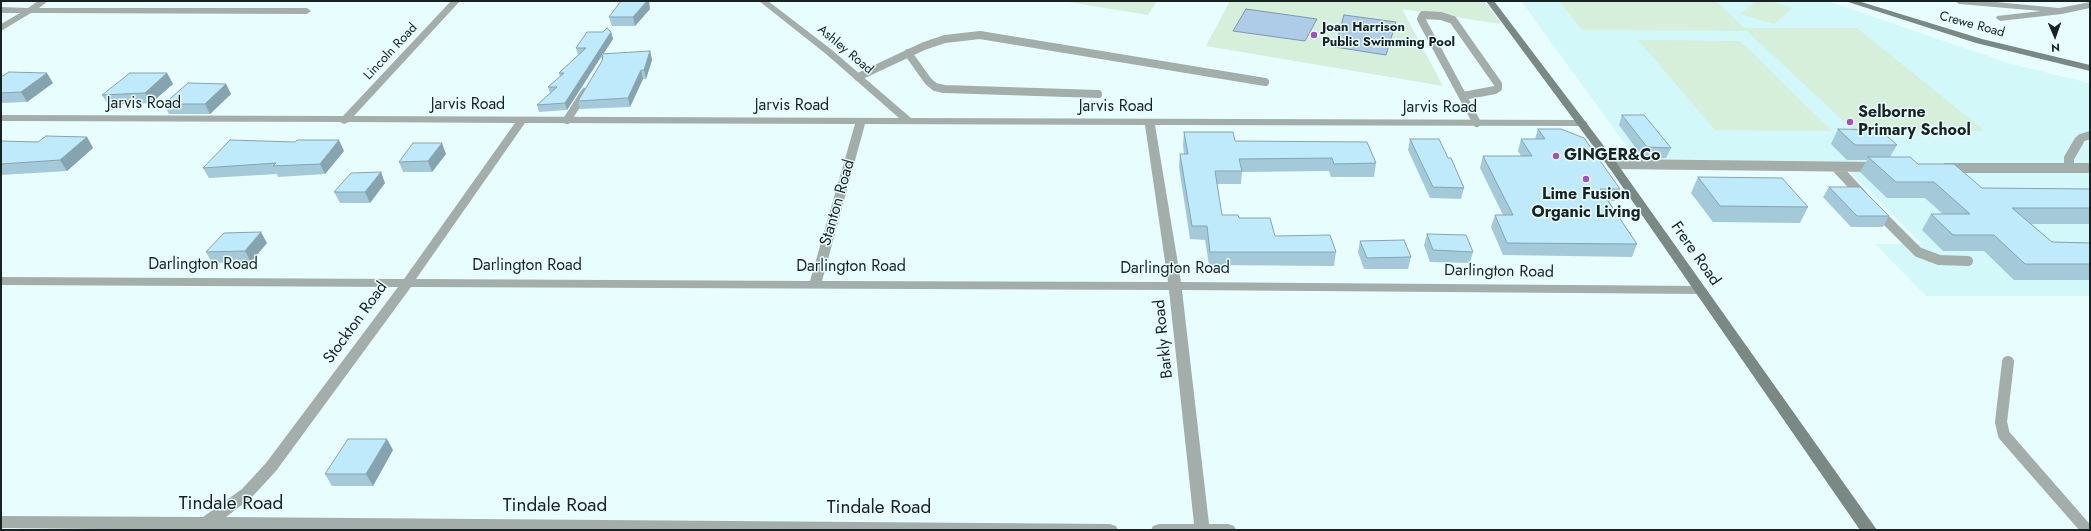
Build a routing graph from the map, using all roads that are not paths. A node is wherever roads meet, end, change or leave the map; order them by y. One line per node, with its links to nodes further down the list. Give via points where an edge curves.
1 (44, 1): 9 (street)
2 (456, 1): 24 (street, Lincoln Road)
3 (764, 1): 16 (street, Ashley Road)
4 (1490, 1): 29 (street, Frere Road)
5 (1849, 1): 15 (street, Crewe Road, via 1964,37)
6 (1959, 1): 11 (street)
7 (2090, 5): 11 (street)
8 (1, 10): 9 (street)
9 (29, 10): 10 (street); 13 (street)
10 (307, 11)
11 (2062, 11): 12 (street)
12 (2000, 18)
13 (1, 28)
14 (908, 53): 16 (lane); 17 (lane, via 945,39 980,36); 19 (lane, via 928,81 944,89)
15 (2090, 68)
16 (858, 77): 26 (street, Ashley Road)
17 (1265, 82)
18 (588, 87): 23 (lane)
19 (1098, 94)
20 (1462, 96): 20 (lane, via 1422,21 1423,15 1453,20 1498,84 1495,90); 28 (lane)
21 (1, 118): 24 (street, Jarvis Road)
22 (522, 120): 23 (street, Jarvis Road); 24 (street, Jarvis Road); 39 (street, Stockton Road)
23 (567, 120): 25 (street, Jarvis Road)
24 (344, 121)
25 (861, 121): 26 (street, Jarvis Road); 40 (street, Stanton Road)
26 (909, 121): 27 (street, Jarvis Road)
27 (1150, 122): 28 (street, Jarvis Road); 41 (street, Barkly Road)
28 (1477, 123): 29 (street, Jarvis Road)
29 (1583, 123): 31 (street, Frere Road)
30 (2090, 136): 35 (lane, via 2081,138 2069,158)
31 (1612, 164): 32 (lane); 42 (street, Frere Road)
32 (1836, 167): 33 (lane); 37 (lane, via 1918,252 1939,260)
33 (1882, 167)
34 (1937, 168): 35 (lane)
35 (2069, 168): 36 (lane)
36 (2090, 168)
37 (1968, 261)
38 (1, 281): 39 (street, Darlington Road)
39 (407, 283): 40 (street, Darlington Road); 45 (street, Stockton Road, via 271,467 247,493)
40 (815, 284): 41 (street, Darlington Road)
41 (1175, 286): 42 (street, Darlington Road); 48 (street, Barkly Road)
42 (1701, 290): 52 (street, Frere Road)
43 (2008, 362): 53 (lane, via 2001,422 2004,435)
44 (1, 522): 45 (street, Tindale Road)
45 (202, 527): 46 (street, Tindale Road)
46 (511, 528): 47 (street, Tindale Road)
47 (801, 529): 49 (street, Tindale Road)
48 (1202, 529): 50 (street); 51 (street)
49 (1110, 530)
50 (1159, 530)
51 (1228, 530)
52 (1869, 530)
53 (2087, 530)

